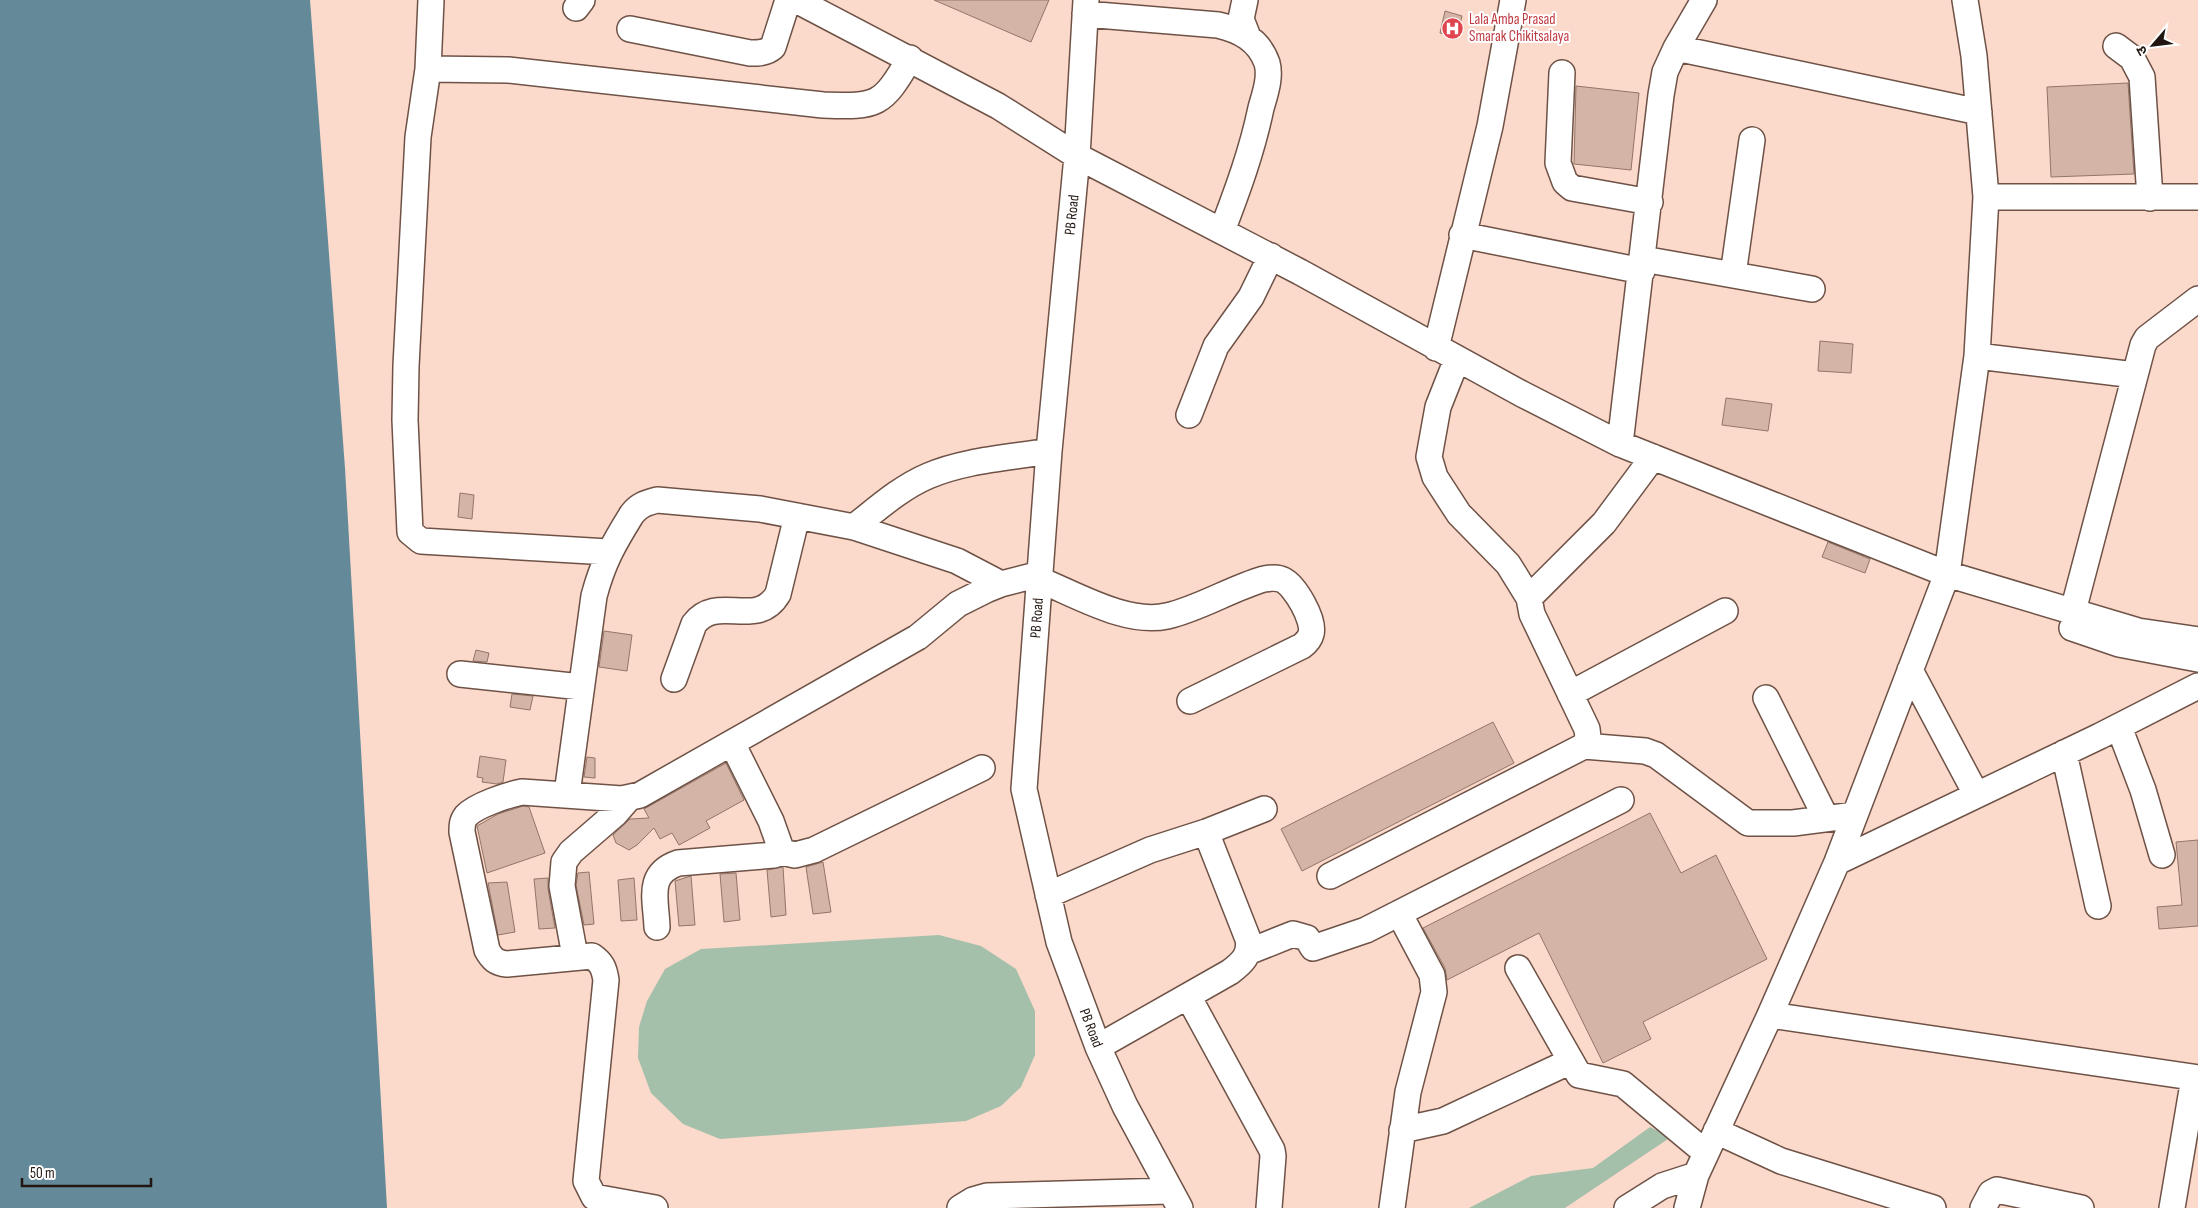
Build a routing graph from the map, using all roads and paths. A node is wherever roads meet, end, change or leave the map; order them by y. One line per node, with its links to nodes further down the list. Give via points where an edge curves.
1 (431, 0): 14 (street)
2 (788, 0): 9 (street, via 773,47 760,53)
3 (796, 0): 13 (street)
4 (1245, 0): 10 (street, via 1241,19)
5 (1513, 0): 24 (street, via 1490,126)
6 (1704, 0): 12 (street)
7 (1965, 0): 16 (street)
8 (1085, 7): 10 (street, via 1218,25); 18 (street, PB Road)
9 (630, 29)
10 (1248, 37): 23 (street, via 1261,50 1267,64 1268,80 1250,157)
11 (2116, 46): 21 (street, via 2132,58 2142,77)
12 (1676, 48): 16 (street); 22 (street, via 1665,72 1661,95)
13 (910, 58): 14 (street, via 892,90 882,98 855,106 508,70); 18 (street, via 998,106)
14 (428, 69): 39 (street, via 418,137 406,366 410,532 421,541)
15 (1562, 73): 22 (street, via 1558,163 1565,182 1572,188)
16 (1979, 112): 19 (street)
17 (1752, 140): 27 (street)
18 (1077, 156): 23 (street); 35 (street, PB Road)
19 (1986, 197): 21 (street); 31 (street)
20 (2198, 197): 21 (street)
21 (2150, 198)
22 (1650, 202): 26 (street)
23 (1222, 231): 25 (street)
24 (1462, 235): 26 (street); 30 (street)
25 (1271, 256): 30 (street); 33 (street, via 1251,298 1216,346)
26 (1643, 265): 27 (street); 34 (street)
27 (1733, 275): 28 (street)
28 (1812, 289)
29 (2198, 299): 32 (street, via 2147,338)
30 (1447, 354): 34 (street); 43 (street, via 1429,457 1435,478 1459,514 1508,564)
31 (1977, 356): 32 (street); 41 (street)
32 (2135, 375): 45 (street)
33 (1189, 415)
34 (1620, 444): 36 (street)
35 (1049, 451): 38 (street, via 965,465 926,477); 40 (street, PB Road)
36 (1653, 457): 41 (street); 43 (street, via 1604,524)
37 (797, 516): 38 (street); 39 (street, via 760,509 657,500 636,508); 50 (street, via 778,594 773,602 758,611 719,610 698,618)
38 (854, 527): 42 (street, via 957,561)
39 (608, 552): 52 (street, via 594,596)
40 (1040, 577): 42 (street); 55 (street, via 1141,618 1169,616 1264,579 1273,577 1289,584 1309,617 1311,634 1307,642); 73 (street, PB Road, via 1024,789)
41 (1944, 582): 45 (street); 47 (street, via 2119,644); 48 (street)
42 (1001, 584): 57 (street, via 958,604 918,637)
43 (1529, 598): 53 (street, via 1532,614)
44 (1726, 611): 53 (street)
45 (2072, 611): 46 (street, via 2138,630)
46 (2198, 640)
47 (2198, 658)
48 (1910, 670): 62 (street); 66 (street)
49 (460, 674): 52 (street)
50 (674, 679)
51 (2198, 686): 56 (street)
52 (581, 687): 61 (street)
53 (1570, 694): 58 (street, via 1587,729 1588,738)
54 (1766, 698): 67 (street)
55 (1190, 701)
56 (2119, 727): 59 (street); 70 (street)
57 (732, 743): 63 (street, via 640,795); 69 (street, via 772,821)
58 (1584, 746): 67 (street, via 1645,751 1656,755 1748,822 1793,823); 72 (street)
59 (2064, 753): 62 (street); 74 (street)
60 (982, 768): 69 (street, via 814,850 795,855)
61 (567, 794): 63 (street); 78 (street, via 522,792 508,795 467,815 462,821 462,832 487,950 492,958 499,964 507,964)
62 (1976, 794): 71 (street)
63 (629, 798): 78 (street, via 564,862 562,886)
64 (1621, 800): 75 (street)
65 (1264, 809): 68 (street)
66 (1855, 815): 67 (street); 71 (street)
67 (1826, 818)
68 (1206, 832): 73 (street, via 1150,850); 77 (street, via 1248,939)
69 (782, 852): 76 (street, via 666,867 655,882)
70 (2162, 855)
71 (1836, 862): 81 (street)
72 (1330, 876)
73 (1048, 895): 82 (street, PB Road, via 1059,942)
74 (2098, 906)
75 (1399, 912): 77 (street, via 1366,930 1313,948 1307,938 1293,934); 85 (street, via 1432,975 1434,992 1408,1092)
76 (657, 927)
77 (1248, 952): 80 (street, via 1236,968)
78 (575, 956): 89 (street, via 592,956 600,962 606,980 586,1181 594,1196 604,1200)
79 (1518, 968): 83 (street)
80 (1188, 996): 82 (street); 91 (street, via 1272,1150)
81 (1770, 1015): 84 (street); 86 (street)
82 (1098, 1047): 87 (street, PB Road)
83 (1571, 1061): 85 (street, via 1444,1121); 86 (street, via 1579,1074 1624,1084)
84 (2196, 1078): 97 (street)
85 (1402, 1130): 92 (street)
86 (1706, 1153): 88 (street); 93 (street); 94 (street, via 1781,1160)
87 (1174, 1199): 90 (street, via 987,1196)
88 (1694, 1206)
89 (655, 1208)
90 (960, 1208)
91 (1269, 1208)
92 (1392, 1208)
93 (1628, 1208)
94 (1933, 1208)
95 (1983, 1208): 96 (street, via 1991,1193 1997,1190)
96 (2081, 1208)
97 (2172, 1208)

